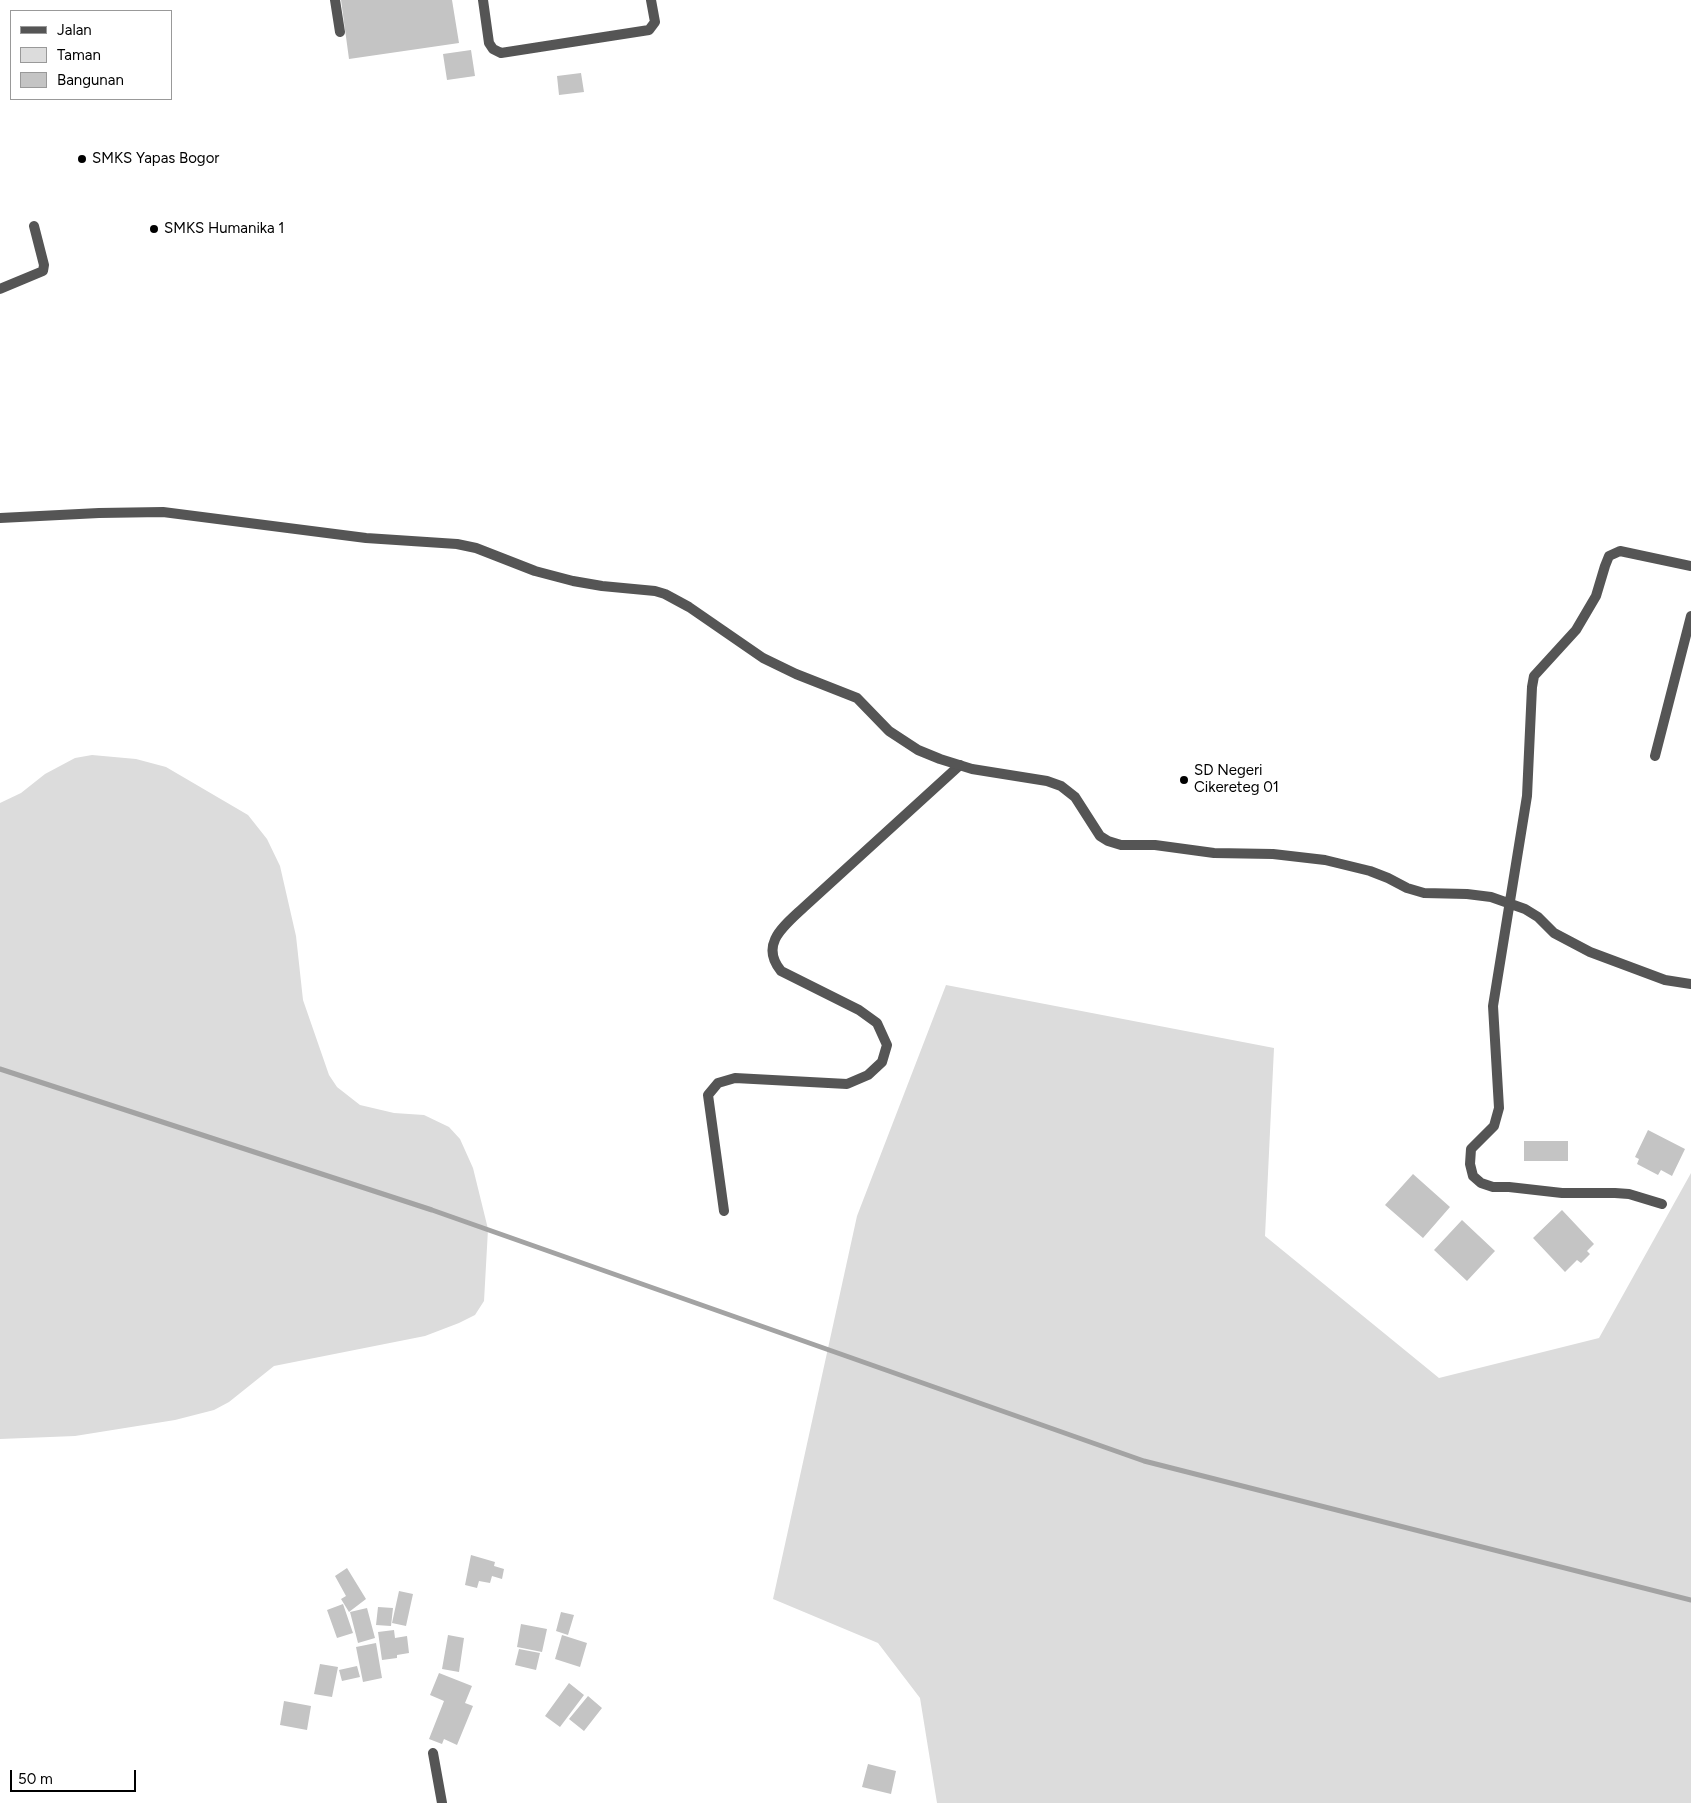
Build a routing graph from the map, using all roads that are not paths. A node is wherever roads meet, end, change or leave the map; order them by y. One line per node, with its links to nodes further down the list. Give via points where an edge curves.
1 (335, 0): 4 (street)
2 (483, 0): 3 (street, via 489,43 492,49 501,53 648,30 655,22)
3 (651, 0)
4 (340, 32)
5 (34, 226): 6 (street, via 43,271)
6 (0, 289)
7 (0, 518): 11 (street, via 163,512 366,538 458,544 536,571 580,582 655,591 684,604 763,658 857,698 889,731 918,750)
8 (1691, 566): 12 (street, via 1620,551 1609,556 1596,596 1576,630 1534,676 1527,796)
9 (1691, 616): 10 (street)
10 (1655, 756)
11 (960, 765): 12 (street, via 1061,786 1078,801 1100,836 1114,843 1325,860 1370,871 1424,893 1475,894); 15 (street, via 785,924 774,939 772,954 781,971 860,1010 877,1023 887,1045 882,1062 868,1075 847,1084 735,1078 718,1083 708,1095)
12 (1509, 903): 13 (street, via 1531,912 1554,933 1582,949 1665,980); 14 (street, via 1493,1006 1499,1108 1494,1126 1471,1148 1473,1176 1492,1187 1562,1193 1614,1192)
13 (1691, 984)
14 (1662, 1204)
15 (724, 1211)
16 (433, 1752): 17 (street)
17 (442, 1803)

